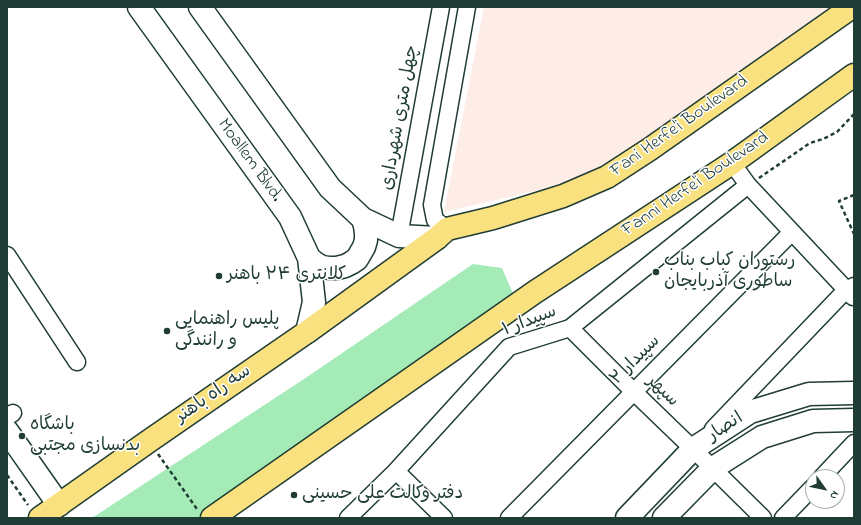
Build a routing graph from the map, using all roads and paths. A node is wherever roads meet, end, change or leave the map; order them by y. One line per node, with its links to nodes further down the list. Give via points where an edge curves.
1 (139, 7): 18 (main road, Moallem Blvd., via 290,217)
2 (200, 7): 12 (main road, via 330,188)
3 (441, 7): 16 (street, چهل متری شهرداری)
4 (467, 7): 14 (street, via 432,205 435,220)
5 (852, 7): 11 (main road, Fani Herfe'i Boulevard, via 607,178 563,196)
6 (854, 75): 8 (main road, Fanni Herfe'i Boulevard)
7 (854, 114): 9 (path, via 837,132 810,143)
8 (732, 163): 9 (street); 37 (main road, Fanni Herfe'i Boulevard, via 535,292)
9 (748, 185): 13 (street); 20 (street, سپیدار ۱)
10 (854, 195): 15 (path, via 839,201)
11 (493, 218): 14 (main road, سه راه باهنر)
12 (363, 219): 16 (main road); 18 (main road, via 366,240 361,253 351,263 329,268)
13 (792, 232): 19 (street); 23 (street, سپیدار ۲)
14 (442, 234): 16 (main road); 21 (main road, سه راه باهنر)
15 (854, 234)
16 (399, 236)
17 (7, 255): 22 (street)
18 (309, 258): 21 (main road, Moallem Blvd., via 314,302)
19 (851, 291): 29 (street)
20 (570, 328): 23 (street, سپهر); 32 (street, سپیدار ۱, via 509,347)
21 (307, 332): 27 (main road, سه راه باهنر)
22 (78, 362)
23 (634, 392): 29 (street, سپهر); 40 (street, سپیدار ۲)
24 (854, 393): 29 (main road, انصار, via 809,394 750,412)
25 (9, 420): 35 (main road)
26 (854, 420): 30 (main road, انصار, via 813,421 762,437)
27 (149, 441): 35 (main road, سه راه باهنر); 37 (path)
28 (854, 443): 31 (street)
29 (693, 449): 30 (street, سپهر); 41 (main road, انصار)
30 (713, 468): 42 (main road, انصار); 43 (street)
31 (830, 469)
32 (396, 470): 38 (street, سپیدار ۱); 39 (street)
33 (7, 475): 36 (path)
34 (805, 495): 44 (street)
35 (58, 505): 36 (main road, سه راه باهنر)
36 (34, 512)
37 (206, 515)
38 (348, 518)
39 (444, 518)
40 (509, 518)
41 (626, 518)
42 (664, 518)
43 (763, 518)
44 (783, 518)

